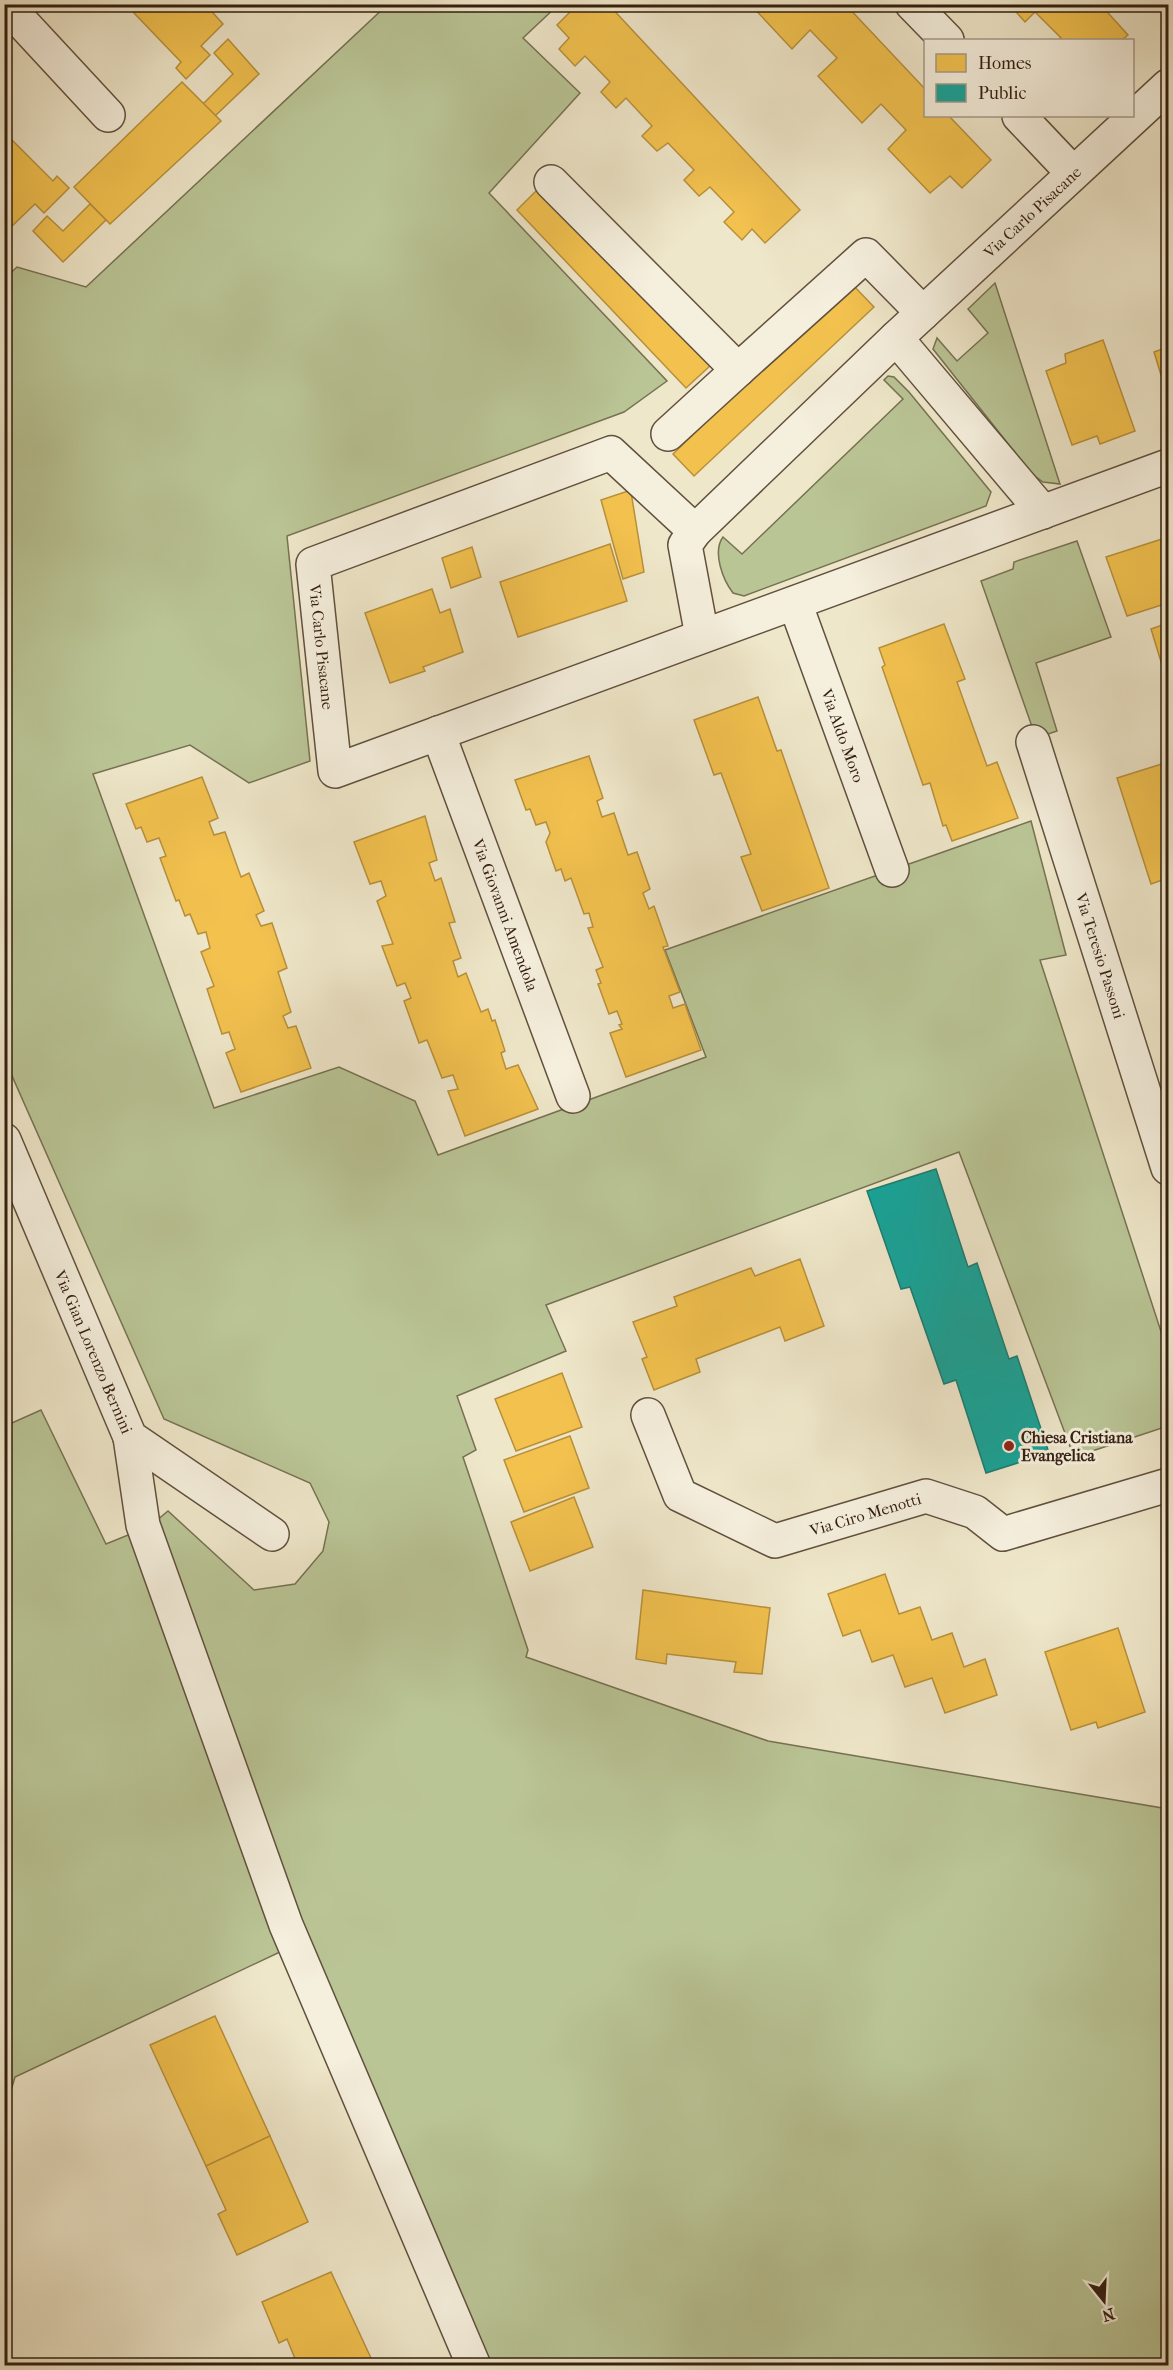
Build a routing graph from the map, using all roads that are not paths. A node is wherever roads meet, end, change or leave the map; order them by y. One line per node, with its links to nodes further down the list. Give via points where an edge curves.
1 (5, 4): 5 (street)
2 (912, 4): 3 (street)
3 (946, 39)
4 (1168, 86): 7 (street, Via Carlo Pisacane)
5 (108, 115)
6 (1019, 117): 7 (street)
7 (1073, 173): 9 (street, Via Carlo Pisacane)
8 (551, 182): 11 (street)
9 (923, 313): 10 (street, Via Carlo Pisacane); 11 (street, via 866,255)
10 (896, 338): 14 (street); 15 (street, Via Carlo Pisacane)
11 (738, 369): 12 (street)
12 (668, 434)
13 (1168, 466): 14 (street, Via Carlo Pisacane)
14 (1043, 512): 16 (street, Via Carlo Pisacane)
15 (695, 531): 17 (street, via 685,545); 18 (street, Via Carlo Pisacane, via 611,453 313,564 335,771)
16 (795, 603): 17 (street, Via Carlo Pisacane); 20 (street, Via Aldo Moro)
17 (702, 636): 18 (street, Via Carlo Pisacane)
18 (438, 733): 21 (street, Via Giovanni Amendola)
19 (1033, 742): 23 (street, Via Teresio Passoni)
20 (892, 870)
21 (573, 1096)
22 (4, 1140): 25 (street, Via Gian Lorenzo Bernini)
23 (1168, 1168)
24 (648, 1415): 26 (street, Via Ciro Menotti, via 680,1495 775,1541 926,1496 975,1512 1003,1534)
25 (130, 1437): 27 (street, Via Gian Lorenzo Bernini); 28 (street, via 143,1526 286,1925)
26 (1168, 1485)
27 (272, 1534)
28 (474, 2366)

